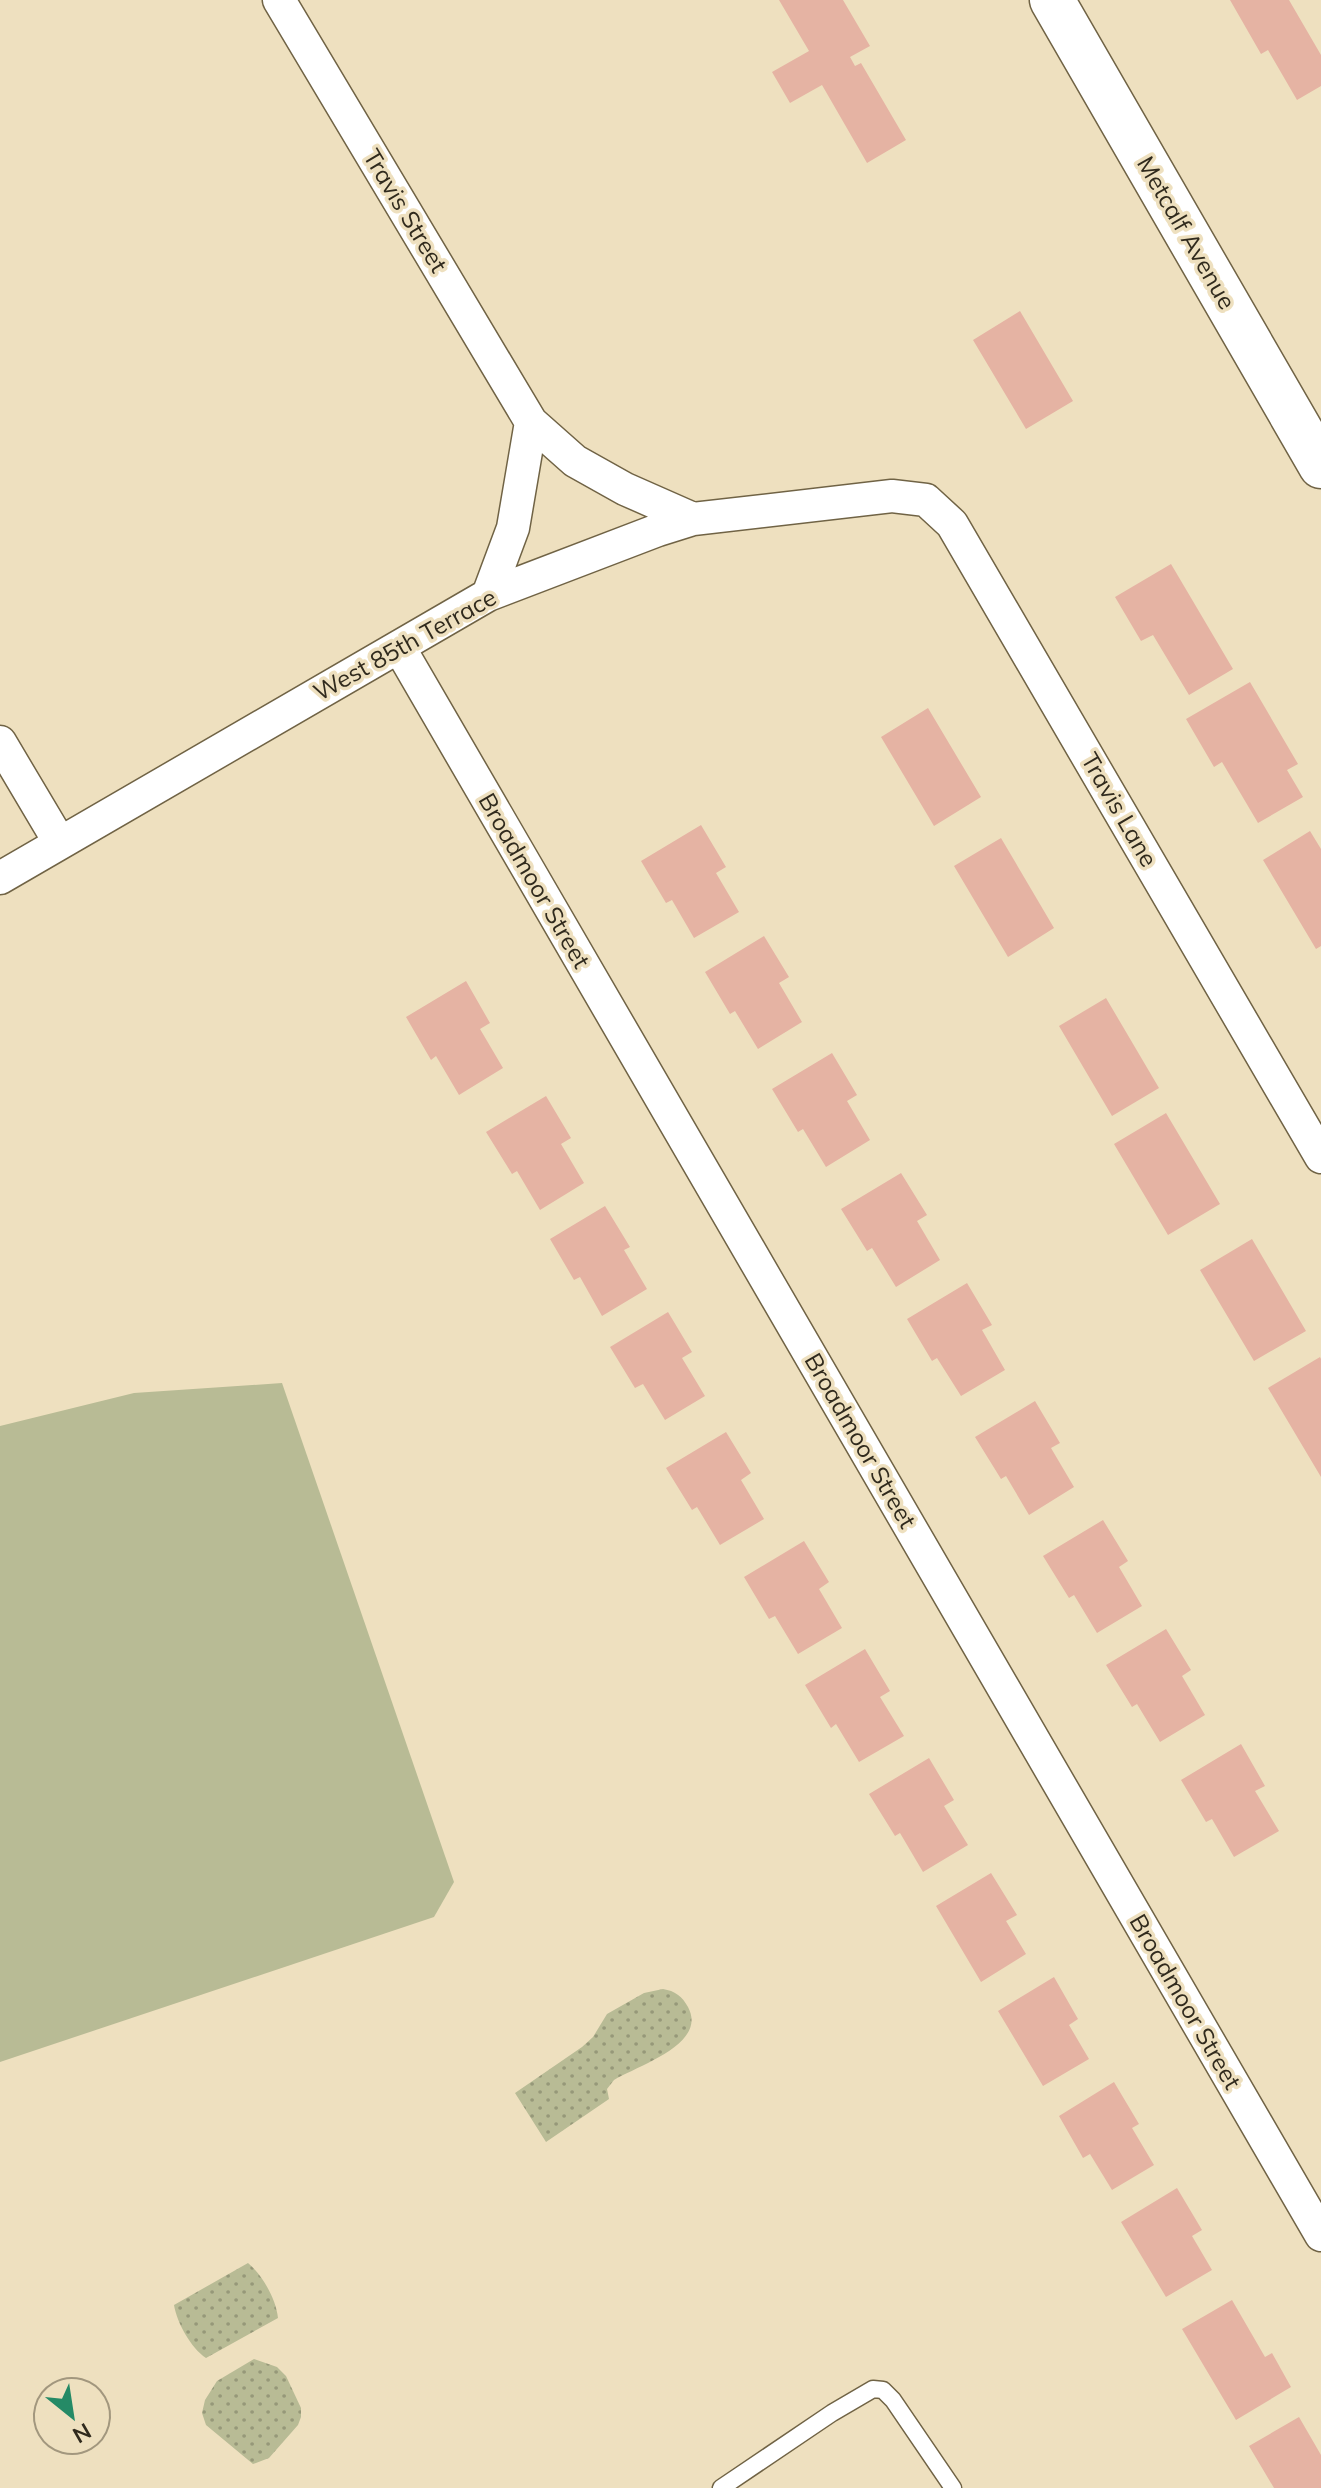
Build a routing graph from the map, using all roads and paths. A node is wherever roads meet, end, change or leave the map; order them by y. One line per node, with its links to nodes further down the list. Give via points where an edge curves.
1 (279, 0): 3 (street, Travis Street)
2 (1052, 0): 4 (main road, Metcalf Avenue)
3 (531, 422): 6 (street, Travis Street, via 575,461); 7 (street, via 513,528)
4 (1318, 456)
5 (892, 496): 6 (street, West 85th Terrace); 12 (street, Travis Lane, via 926,500 952,524)
6 (693, 519): 7 (street, West 85th Terrace)
7 (488, 595): 8 (street, West 85th Terrace)
8 (399, 647): 10 (street, West 85th Terrace); 13 (street, Broadmoor Street)
9 (0, 742): 10 (street)
10 (60, 843): 11 (street, West 85th Terrace)
11 (0, 878)
12 (1321, 1157)
13 (1321, 2235)
14 (721, 2488): 15 (lane, via 873,2389 893,2400)
15 (953, 2488)

